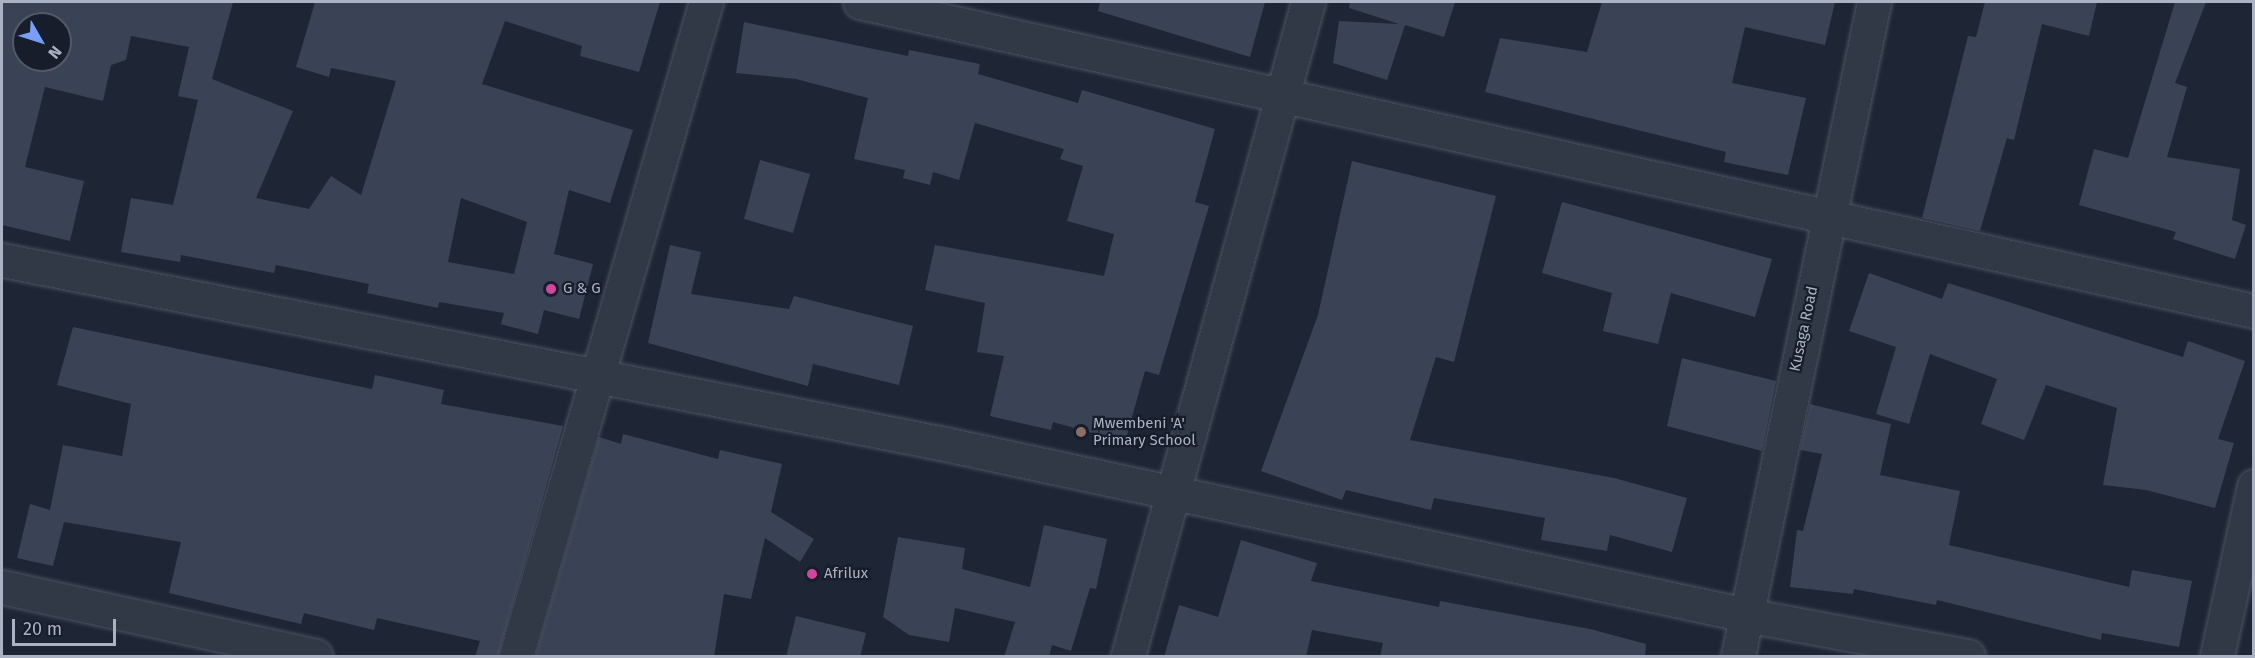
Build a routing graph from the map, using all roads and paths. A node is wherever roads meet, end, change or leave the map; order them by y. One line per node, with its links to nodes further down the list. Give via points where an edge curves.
1 (706, 2): 9 (street)
2 (860, 2): 5 (street)
3 (1308, 2): 5 (street)
4 (1874, 2): 6 (street, Kusaga Road)
5 (1282, 92): 6 (street); 11 (street)
6 (1827, 219): 8 (street); 13 (street, Kusaga Road)
7 (2, 260): 9 (street)
8 (2253, 311)
9 (596, 376): 11 (street); 15 (street)
10 (2253, 486): 19 (street)
11 (1174, 492): 13 (street); 16 (street)
12 (2, 587): 14 (street)
13 (1746, 615): 17 (street, Kusaga Road); 18 (street)
14 (316, 657)
15 (516, 657)
16 (1128, 657)
17 (1738, 657)
18 (1968, 657)
19 (2217, 657)

